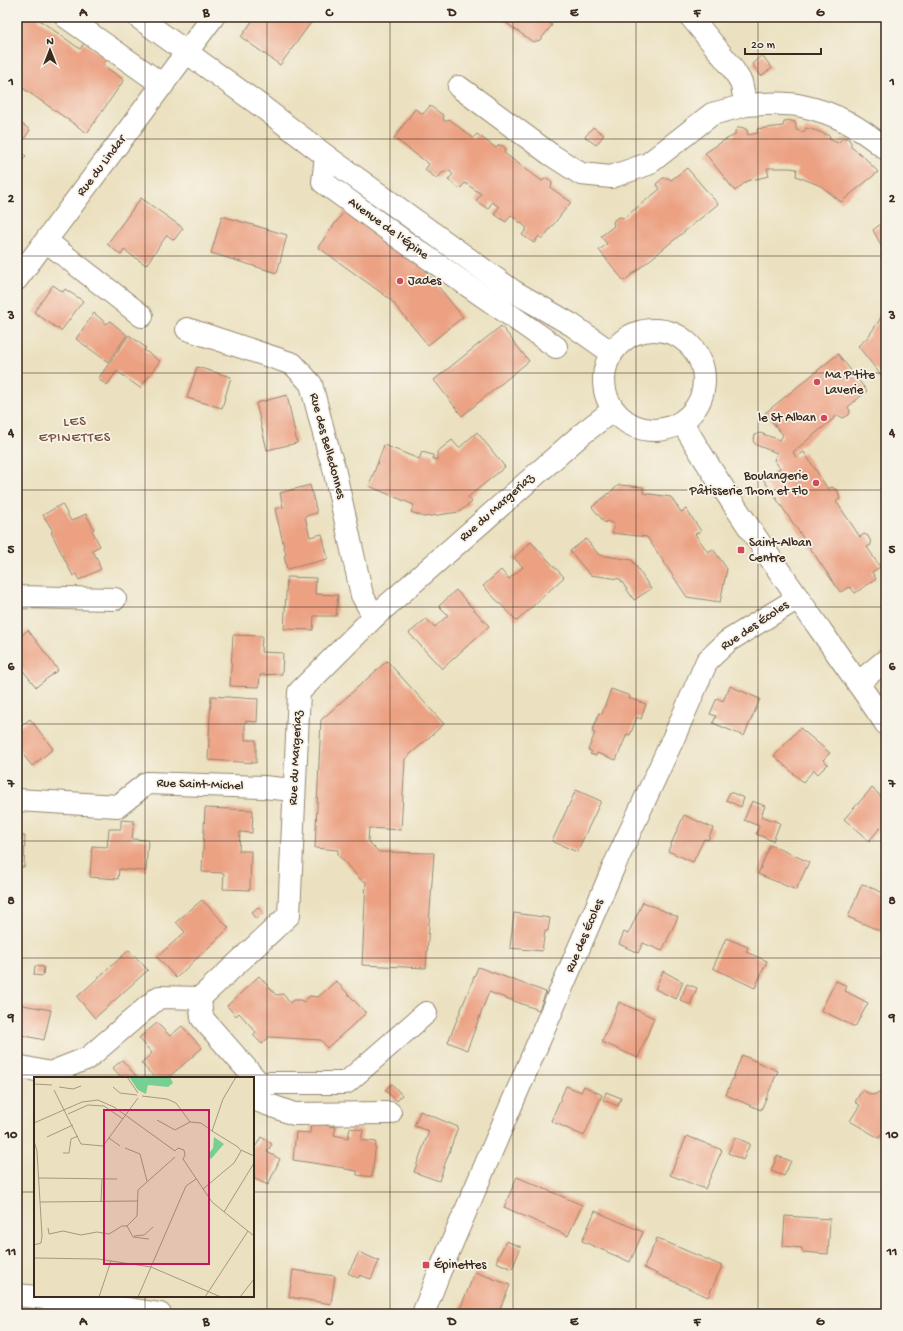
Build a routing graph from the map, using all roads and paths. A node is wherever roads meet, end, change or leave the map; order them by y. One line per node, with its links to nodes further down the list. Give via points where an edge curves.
1 (66, 17): 6 (street)
2 (138, 17): 5 (street, Avenue de l'Épine)
3 (212, 17): 5 (street, Rue du Lindar)
4 (691, 17): 8 (street, via 741,82)
5 (186, 52): 6 (street, Rue du Lindar); 10 (street, Avenue de l'Épine)
6 (163, 84): 11 (street, Rue du Lindar)
7 (459, 87): 8 (street, via 581,174 611,177 648,164 712,114)
8 (746, 105): 9 (street, via 801,106 835,115 865,132)
9 (886, 149)
10 (326, 156): 13 (street, Avenue de l'Épine); 14 (street, Avenue de l'Épine, via 323,182)
11 (46, 241): 12 (street, Rue du Lindar); 15 (street)
12 (17, 279)
13 (513, 291): 14 (street); 18 (street, Avenue de l'Épine, via 572,325)
14 (496, 305): 17 (street, Avenue de l'Épine)
15 (142, 316)
16 (187, 329): 24 (street, Rue des Belledonnes, via 293,364 311,384 333,464 362,595)
17 (556, 347)
18 (612, 353): 19 (street, via 603,378 605,395); 20 (street, via 626,338 641,331 658,330 675,334 689,343 703,368 704,391 697,406)
19 (613, 410): 20 (street, via 625,422 639,429 654,431 671,428); 24 (street, Rue du Margeriaz, via 582,434)
20 (682, 422): 22 (street)
21 (17, 597): 23 (street)
22 (798, 598): 26 (street); 39 (street, Rue des Écoles, via 728,641 707,661 615,864)
23 (115, 599)
24 (374, 617): 28 (street, Rue du Margeriaz, via 299,692)
25 (886, 660): 26 (street)
26 (858, 683): 27 (street)
27 (886, 724)
28 (294, 790): 29 (street, Rue Saint-Michel, via 147,783 118,806); 30 (street, Rue du Margeriaz, via 289,915)
29 (17, 800)
30 (200, 998): 32 (street, via 159,997 88,1058 50,1073); 33 (street, via 202,1018)
31 (426, 1013): 34 (street, via 346,1083)
32 (17, 1066)
33 (244, 1077)
34 (255, 1093): 35 (street, via 294,1114)
35 (390, 1113)
36 (17, 1295): 37 (street)
37 (59, 1307): 38 (street)
38 (160, 1314)
39 (423, 1314)

